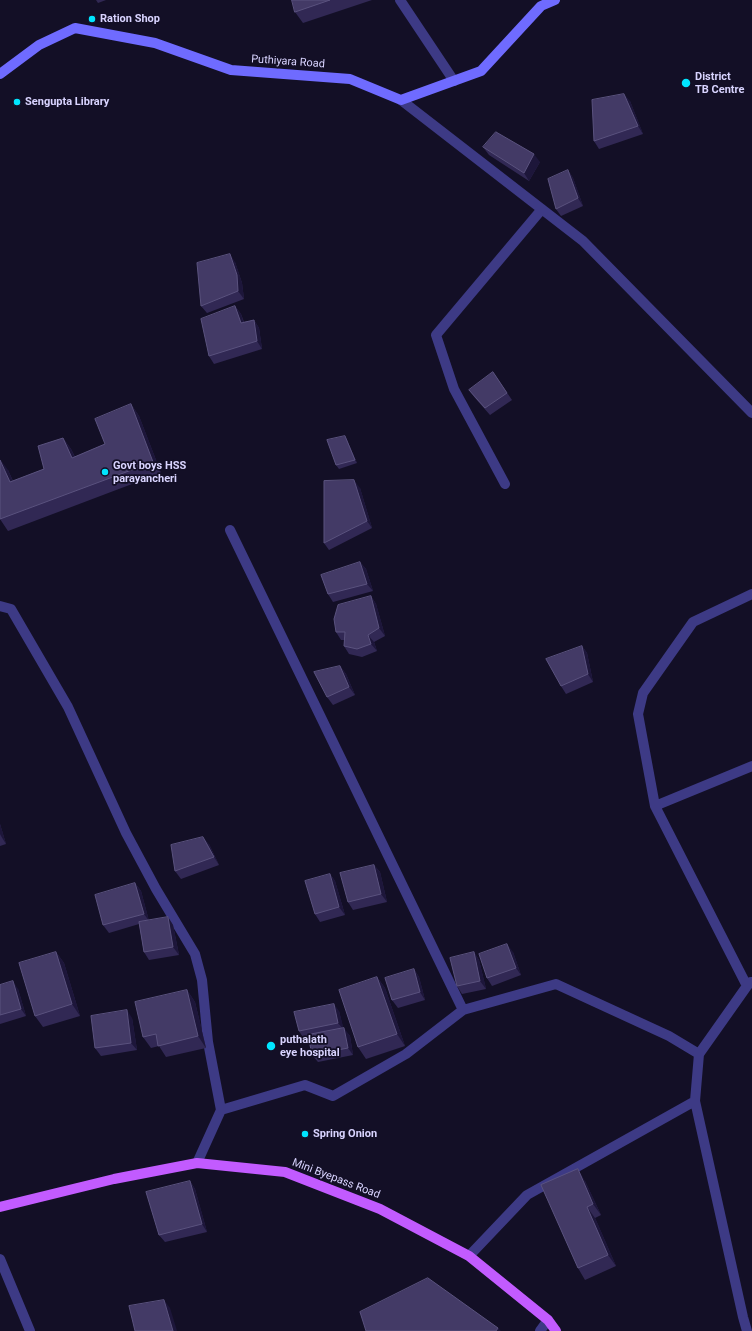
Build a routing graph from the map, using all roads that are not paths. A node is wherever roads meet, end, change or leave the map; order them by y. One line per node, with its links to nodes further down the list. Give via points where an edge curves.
1 (400, 0): 4 (street)
2 (555, 0): 4 (street, via 541,6 481,71)
3 (0, 74): 5 (street, Puthiyara Road, via 39,45 75,28 155,43 231,70 350,79)
4 (454, 81): 5 (street)
5 (401, 100): 6 (street)
6 (542, 209): 7 (street, via 583,241); 8 (street, via 436,334 454,389)
7 (752, 413)
8 (505, 484)
9 (230, 530): 15 (street)
10 (752, 594): 13 (street, via 694,622 643,693 638,714)
11 (0, 606): 18 (street, via 11,609 68,707 126,833 195,954 202,980 208,1042)
12 (752, 766): 13 (street)
13 (655, 806): 14 (street)
14 (749, 984): 16 (street)
15 (463, 1010): 16 (street, via 556,984 669,1036); 18 (street, via 406,1054 333,1096 305,1086)
16 (699, 1054): 17 (street)
17 (695, 1101): 21 (street, via 527,1194); 27 (street)
18 (222, 1110): 19 (street)
19 (197, 1163): 20 (main road, Mini Byepass Road, via 114,1179); 21 (main road, Mini Byepass Road, via 285,1172 380,1209)
20 (0, 1207)
21 (469, 1256): 23 (main road, Mini Byepass Road)
22 (0, 1259): 24 (street)
23 (548, 1320): 25 (street); 26 (main road, Mini Byepass Road)
24 (30, 1331)
25 (540, 1331)
26 (556, 1331)
27 (747, 1331)

